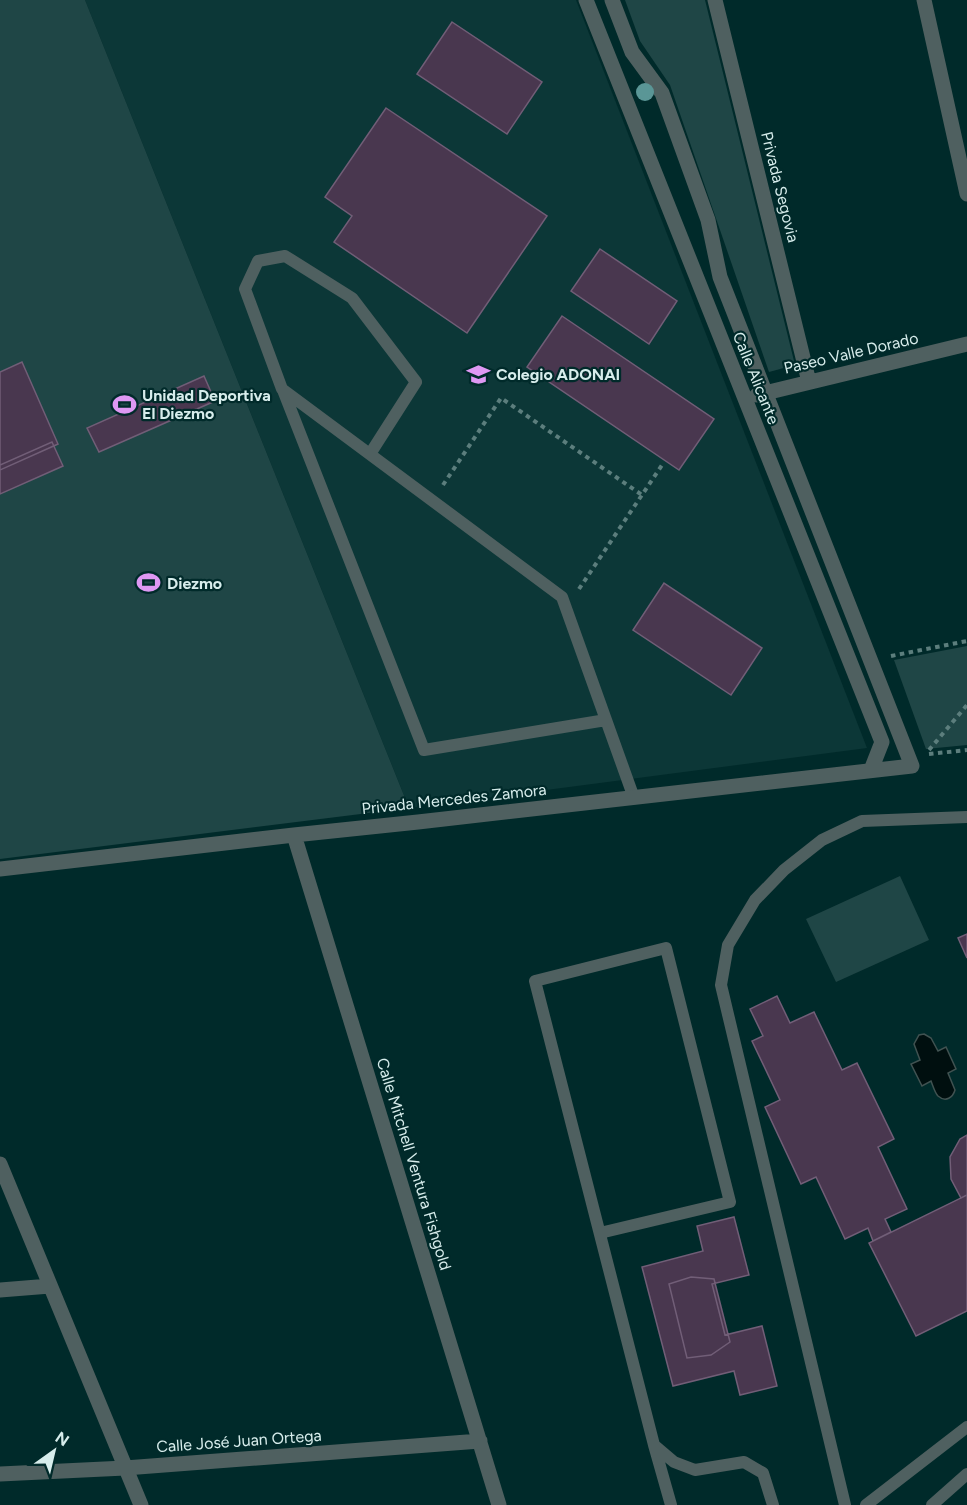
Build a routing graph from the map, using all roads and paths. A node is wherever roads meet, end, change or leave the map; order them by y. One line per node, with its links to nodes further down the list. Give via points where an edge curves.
1 (586, 0): 10 (street, Calle Alicante)
2 (612, 0): 9 (street, Calle Alicante, via 632,52 662,93 708,220 720,277)
3 (715, 0): 7 (street, Privada Segovia)
4 (924, 0): 5 (street)
5 (967, 194)
6 (967, 344): 7 (street, Paseo Valle Dorado)
7 (809, 382): 9 (street, Paseo Valle Dorado)
8 (282, 389): 11 (lane); 11 (lane, via 244,289 258,261 285,256 352,298 416,382); 19 (lane, via 424,750)
9 (766, 393): 10 (street, Paseo Valle Dorado); 17 (street, Calle Alicante)
10 (745, 398): 22 (street, Calle Alicante, via 882,742)
11 (370, 454): 14 (lane)
12 (662, 465): 13 (path)
13 (642, 495): 14 (path, via 501,398); 15 (path)
14 (432, 500): 15 (lane, via 562,597)
15 (566, 608): 19 (lane)
16 (967, 641): 17 (path)
17 (871, 660): 21 (street, Calle Alicante)
18 (967, 705): 20 (path, via 925,754)
19 (606, 720): 23 (lane)
20 (967, 750)
21 (912, 766): 22 (street, Privada Mercedes Zamora)
22 (871, 770): 23 (street, Privada Mercedes Zamora)
23 (634, 798): 25 (street, Privada Mercedes Zamora)
24 (967, 817): 41 (lane, via 862,821 822,840 784,870 755,900 728,945 721,985)
25 (294, 835): 26 (street, Privada Mercedes Zamora); 32 (street, Calle Mitchell Ventura Fishgold)
26 (0, 869)
27 (0, 1164): 29 (street)
28 (600, 1233): 28 (lane, via 535,981 666,948 730,1202); 33 (lane)
29 (50, 1286): 30 (street); 34 (street)
30 (0, 1290)
31 (967, 1427): 42 (lane)
32 (480, 1441): 34 (street, Calle José Juan Ortega); 38 (street, Calle Mitchell Ventura Fishgold)
33 (654, 1445): 39 (lane); 40 (lane, via 674,1462 695,1470 744,1462 763,1473)
34 (125, 1468): 35 (street, Calle José Juan Ortega); 37 (street)
35 (0, 1474)
36 (967, 1474): 43 (lane)
37 (141, 1505)
38 (499, 1505)
39 (671, 1505)
40 (773, 1505)
41 (845, 1505)
42 (866, 1505)
43 (932, 1505)

